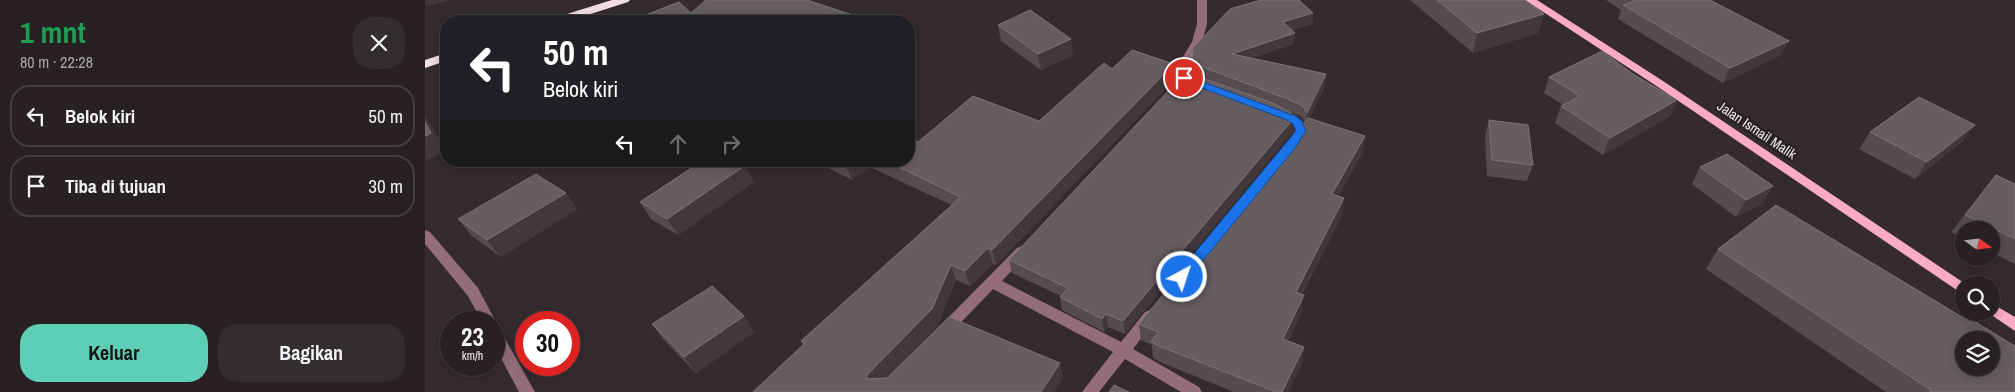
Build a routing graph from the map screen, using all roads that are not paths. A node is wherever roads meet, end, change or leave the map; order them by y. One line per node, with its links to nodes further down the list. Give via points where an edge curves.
1 (623, 0): 4 (highway)
2 (1202, 0): 7 (street, via 1202,24 1197,42 1187,58)
3 (1530, 0): 13 (main road, Jalan Ismail Malik, via 1659,82)
4 (576, 15)
5 (440, 59): 6 (highway)
6 (425, 64)
7 (1185, 82)
8 (1261, 107): 9 (street, via 1291,118 1301,126 1301,131)
9 (1285, 153)
10 (425, 235): 15 (street, via 473,292)
11 (1032, 240): 12 (street)
12 (992, 282): 18 (street); 19 (street)
13 (1955, 284)
14 (1159, 304): 19 (street)
15 (483, 311)
16 (2000, 314): 17 (main road)
17 (2015, 325)
18 (938, 337)
19 (1122, 350): 22 (street); 23 (street)
20 (505, 352): 21 (street)
21 (527, 392)
22 (1090, 392)
23 (1194, 392)

